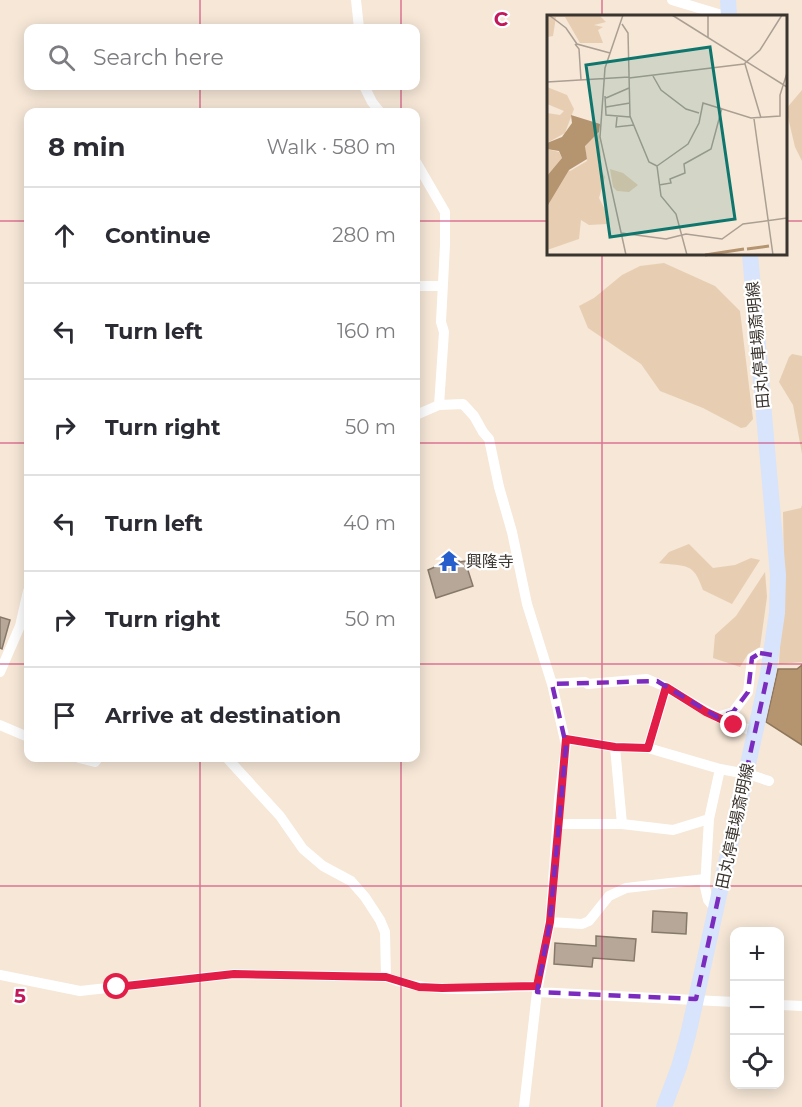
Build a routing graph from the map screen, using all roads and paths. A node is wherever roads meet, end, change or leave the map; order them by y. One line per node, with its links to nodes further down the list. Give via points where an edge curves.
1 (356, 0): 6 (street)
2 (672, 0): 4 (street)
3 (728, 0): 5 (main road)
4 (724, 15)
5 (727, 15)
6 (359, 24)
7 (366, 90): 8 (street)
8 (377, 108)
9 (420, 169): 12 (street, via 445,212)
10 (750, 255): 16 (main road, 田丸停車場斎明線, via 778,575)
11 (420, 286): 12 (street)
12 (442, 286): 13 (street, via 444,332)
13 (439, 405): 14 (street); 18 (street, via 463,404 489,439 527,604)
14 (420, 413)
15 (24, 609): 17 (street)
16 (772, 655): 20 (street, via 760,653 752,658 748,692 733,712); 22 (main road, 田丸停車場斎明線)
17 (0, 672)
18 (552, 684): 19 (street, via 647,679); 24 (street)
19 (666, 687): 20 (street); 26 (street)
20 (717, 717): 22 (street)
21 (0, 725): 23 (street)
22 (756, 732): 36 (main road, 田丸停車場斎明線)
23 (24, 735)
24 (566, 739): 25 (street); 33 (street)
25 (615, 747): 26 (street); 34 (street)
26 (648, 748): 28 (street)
27 (231, 762): 39 (street, via 280,816 303,849 323,866 351,881 365,897 385,932)
28 (720, 770): 29 (street); 32 (street)
29 (736, 772)
30 (754, 776): 31 (street)
31 (769, 782)
32 (709, 819): 34 (street, via 673,830); 35 (street)
33 (558, 824): 34 (street); 37 (street)
34 (622, 824)
35 (705, 879): 36 (street, via 706,895); 37 (street, via 626,888 609,896 589,921)
36 (716, 910): 41 (main road, 田丸停車場斎明線)
37 (550, 922): 40 (street)
38 (0, 975): 39 (street, via 80,991 234,974)
39 (386, 977): 40 (street, via 430,988)
40 (537, 989): 41 (street); 45 (street)
41 (696, 999): 42 (street); 46 (main road, 田丸停車場斎明線, via 679,1067)
42 (730, 1002)
43 (784, 1005): 44 (street)
44 (802, 1006)
45 (524, 1107)
46 (664, 1107)

